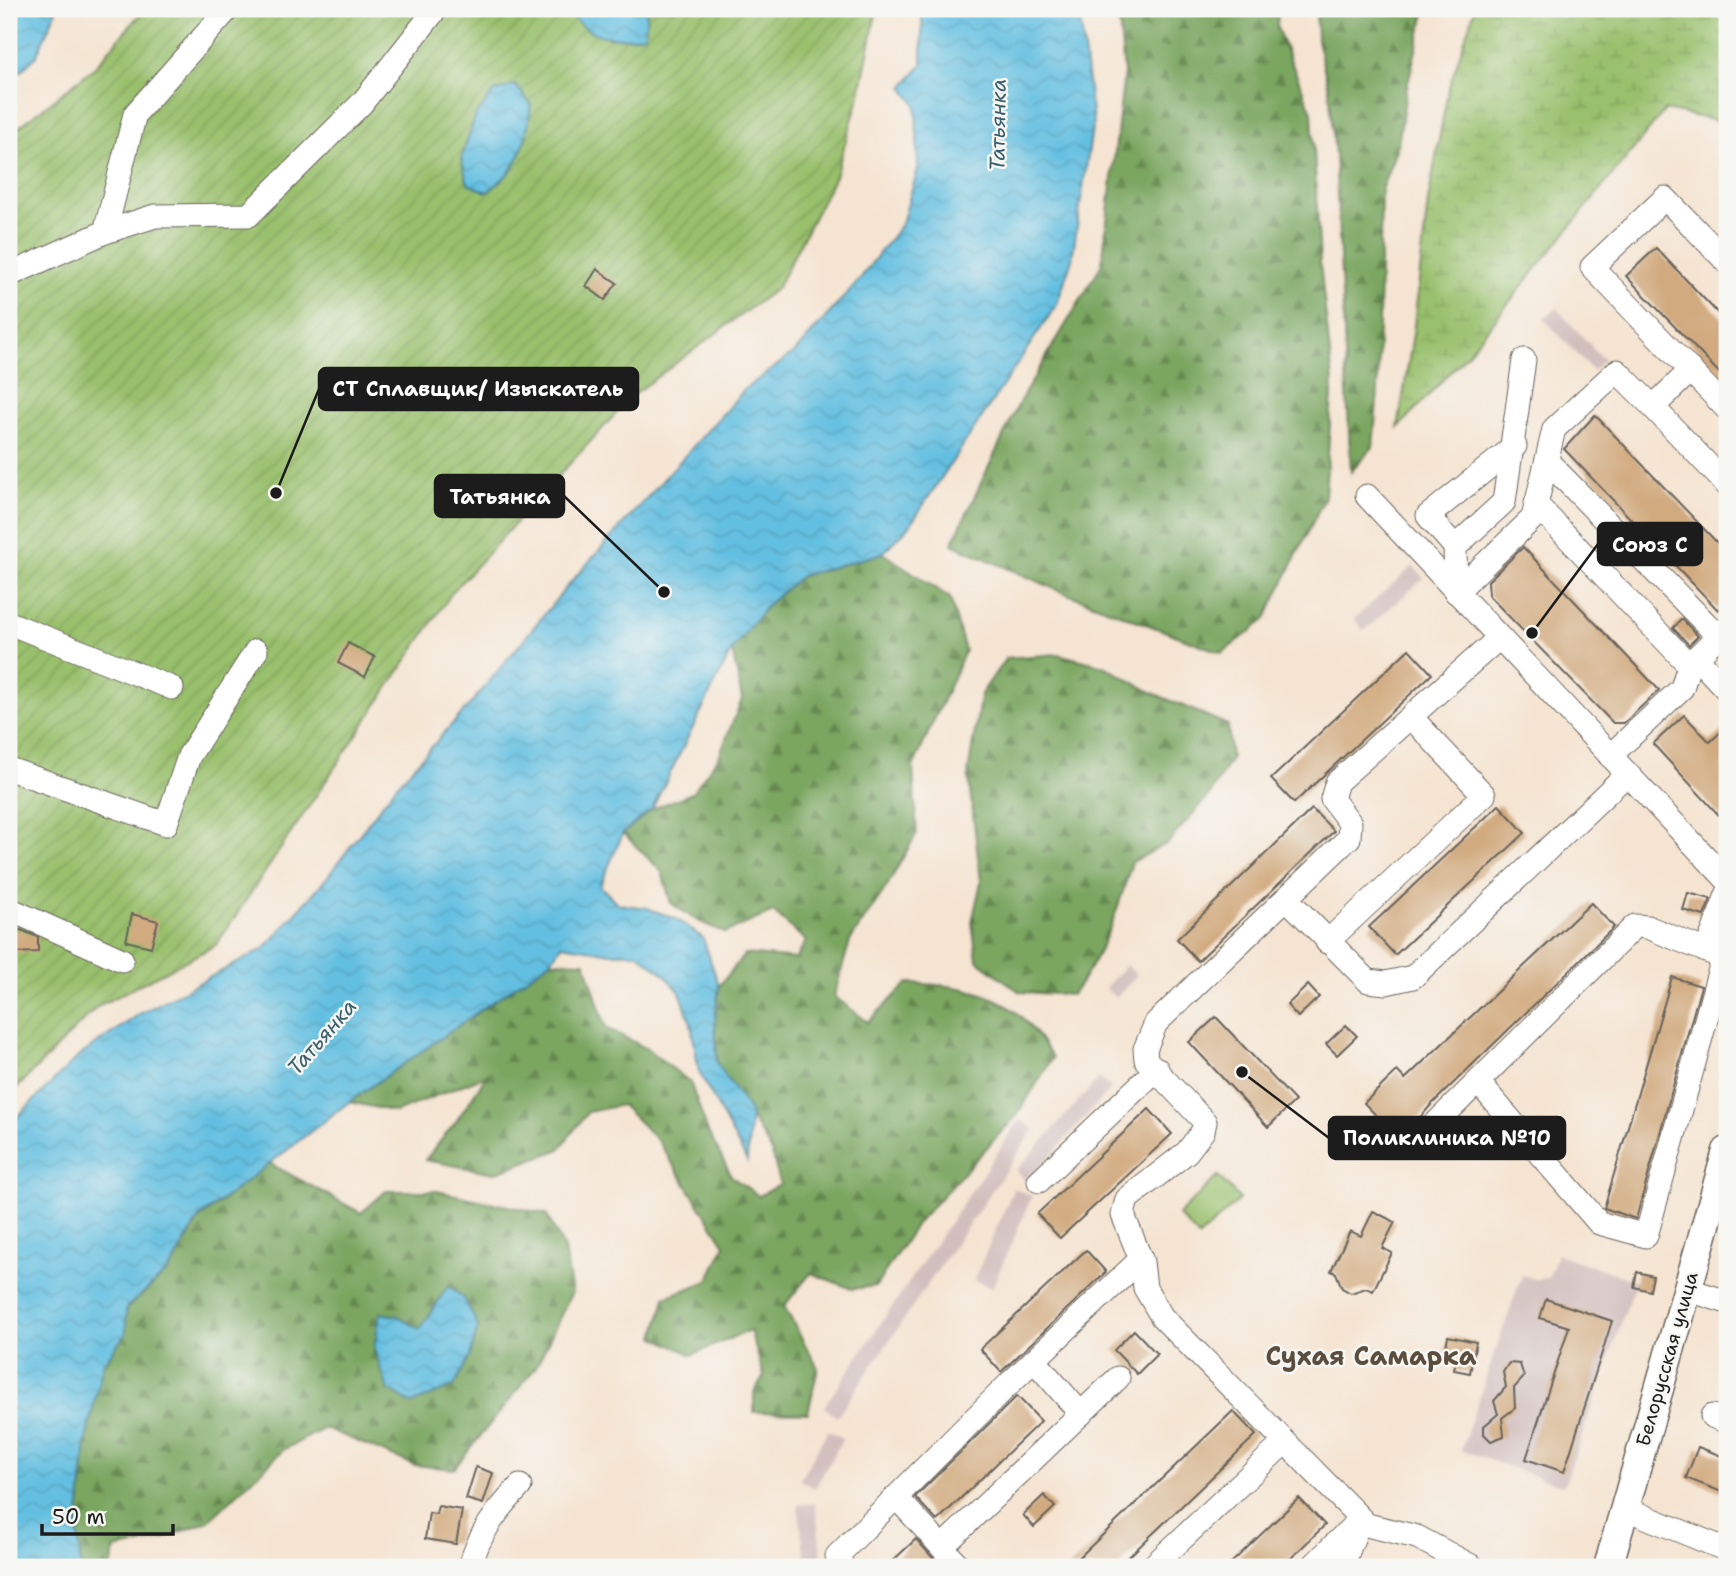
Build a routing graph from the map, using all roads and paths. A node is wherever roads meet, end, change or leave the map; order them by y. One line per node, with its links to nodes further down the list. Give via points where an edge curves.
1 (228, 9): 3 (street, via 135,114)
2 (436, 9): 3 (street, via 362,103 249,215 155,216)
3 (105, 232): 5 (street)
4 (1727, 262): 7 (street, via 1665,198 1592,267)
5 (9, 275)
6 (1524, 360): 10 (street)
7 (1691, 370): 8 (street); 9 (street)
8 (1653, 407): 11 (street, via 1617,371 1554,429); 12 (street)
9 (1727, 409)
10 (1519, 443): 15 (street, via 1504,502); 15 (street, via 1428,516)
11 (1546, 461): 14 (street); 18 (street)
12 (1727, 485)
13 (1367, 496): 16 (street)
14 (1536, 504): 16 (street, via 1533,518); 21 (street)
15 (1455, 547): 16 (street)
16 (1456, 592): 19 (street)
17 (9, 623): 22 (street)
18 (1723, 631): 21 (street)
19 (1499, 638): 24 (street); 25 (street)
20 (256, 651): 26 (street, via 189,756 166,824)
21 (1693, 661): 23 (street); 25 (street, via 1682,688)
22 (172, 688)
23 (1727, 690)
24 (1411, 716): 30 (street, via 1337,782 1332,799 1350,823 1349,838); 32 (street, via 1483,795)
25 (1610, 756): 27 (street)
26 (9, 769)
27 (1627, 774): 28 (street); 32 (street, via 1413,977 1387,983 1368,981)
28 (1727, 880)
29 (1727, 895): 33 (street)
30 (1287, 899): 32 (street); 35 (street, via 1156,1023 1144,1049 1146,1060)
31 (9, 909): 34 (street)
32 (1327, 942)
33 (1719, 956): 36 (street, via 1635,926); 36 (street, via 1646,1236 1600,1223)
34 (122, 960)
35 (1157, 1069): 39 (street); 40 (street, via 1205,1122 1187,1152 1128,1199 1123,1215)
36 (1478, 1082): 37 (street)
37 (1423, 1136)
38 (1727, 1151): 41 (main road, Белорусская улица)
39 (1039, 1181)
40 (1141, 1259): 43 (street); 46 (street, via 1145,1288 1162,1317)
41 (1686, 1289): 42 (street); 49 (main road, Белорусская улица)
42 (1727, 1302)
43 (1034, 1360): 45 (street); 48 (street)
44 (1118, 1378): 45 (street)
45 (1081, 1414): 51 (street)
46 (1285, 1442): 50 (street); 57 (street)
47 (520, 1486): 54 (street, via 490,1518)
48 (896, 1497): 51 (street); 55 (street, via 837,1556)
49 (1625, 1508): 52 (street); 60 (main road, Белорусская улица)
50 (1360, 1519): 53 (street, via 1385,1532 1417,1537); 58 (street); 59 (street)
51 (942, 1547): 56 (street)
52 (1727, 1550)
53 (1463, 1564)
54 (471, 1567)
55 (843, 1567)
56 (960, 1567)
57 (1152, 1567)
58 (1312, 1567)
59 (1342, 1567)
60 (1608, 1567)

